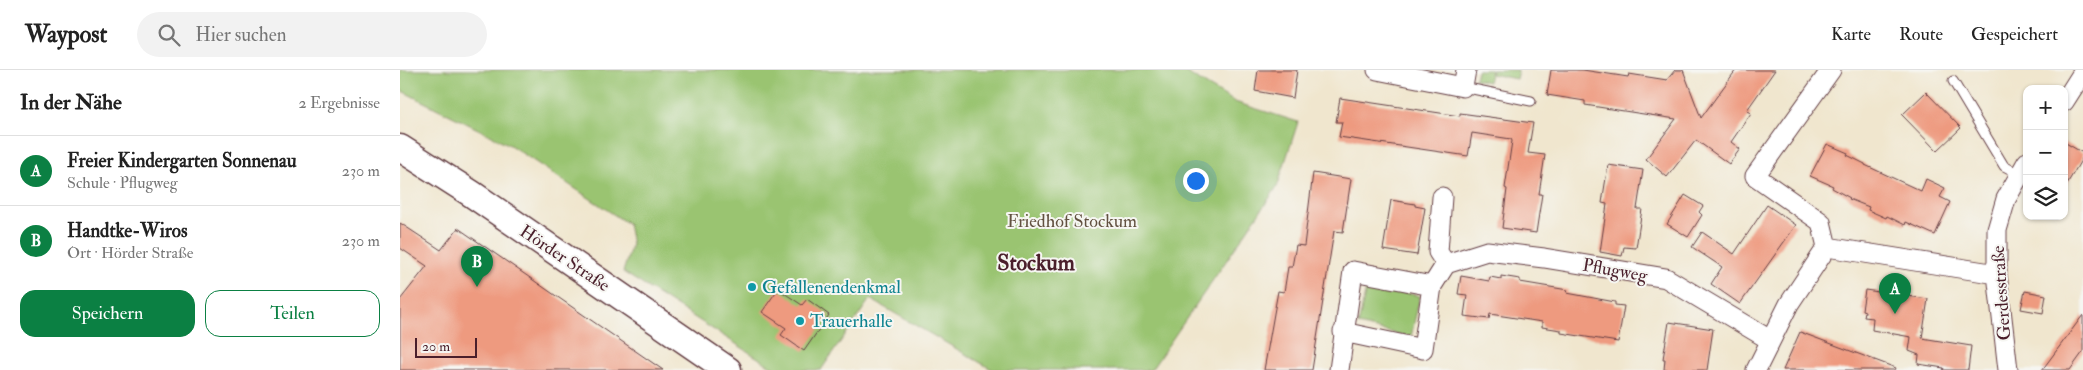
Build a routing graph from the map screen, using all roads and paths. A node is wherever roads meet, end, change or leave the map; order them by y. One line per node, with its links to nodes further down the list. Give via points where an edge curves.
1 (1377, 70): 4 (street)
2 (1831, 70): 11 (street, via 1755,176 1821,222)
3 (2083, 72): 6 (street)
4 (1465, 78): 7 (lane)
5 (1953, 81): 9 (lane, via 2004,166)
6 (2068, 96)
7 (1531, 101)
8 (400, 148): 17 (main road, Hörder Straße)
9 (2023, 168): 13 (street, Gerdesstraße, via 2006,199 1997,230)
10 (1442, 197): 12 (street, via 1438,252)
11 (1828, 247): 13 (street); 16 (street, via 1789,304)
12 (1446, 264): 14 (street); 16 (street, Pflugweg, via 1487,252 1666,278)
13 (1997, 274): 20 (street, Gerdesstraße)
14 (1432, 286): 15 (street, via 1353,271); 15 (street, via 1423,348)
15 (1344, 332): 18 (street)
16 (1770, 340): 19 (street)
17 (728, 370)
18 (1339, 370)
19 (1756, 370)
20 (2008, 370)

